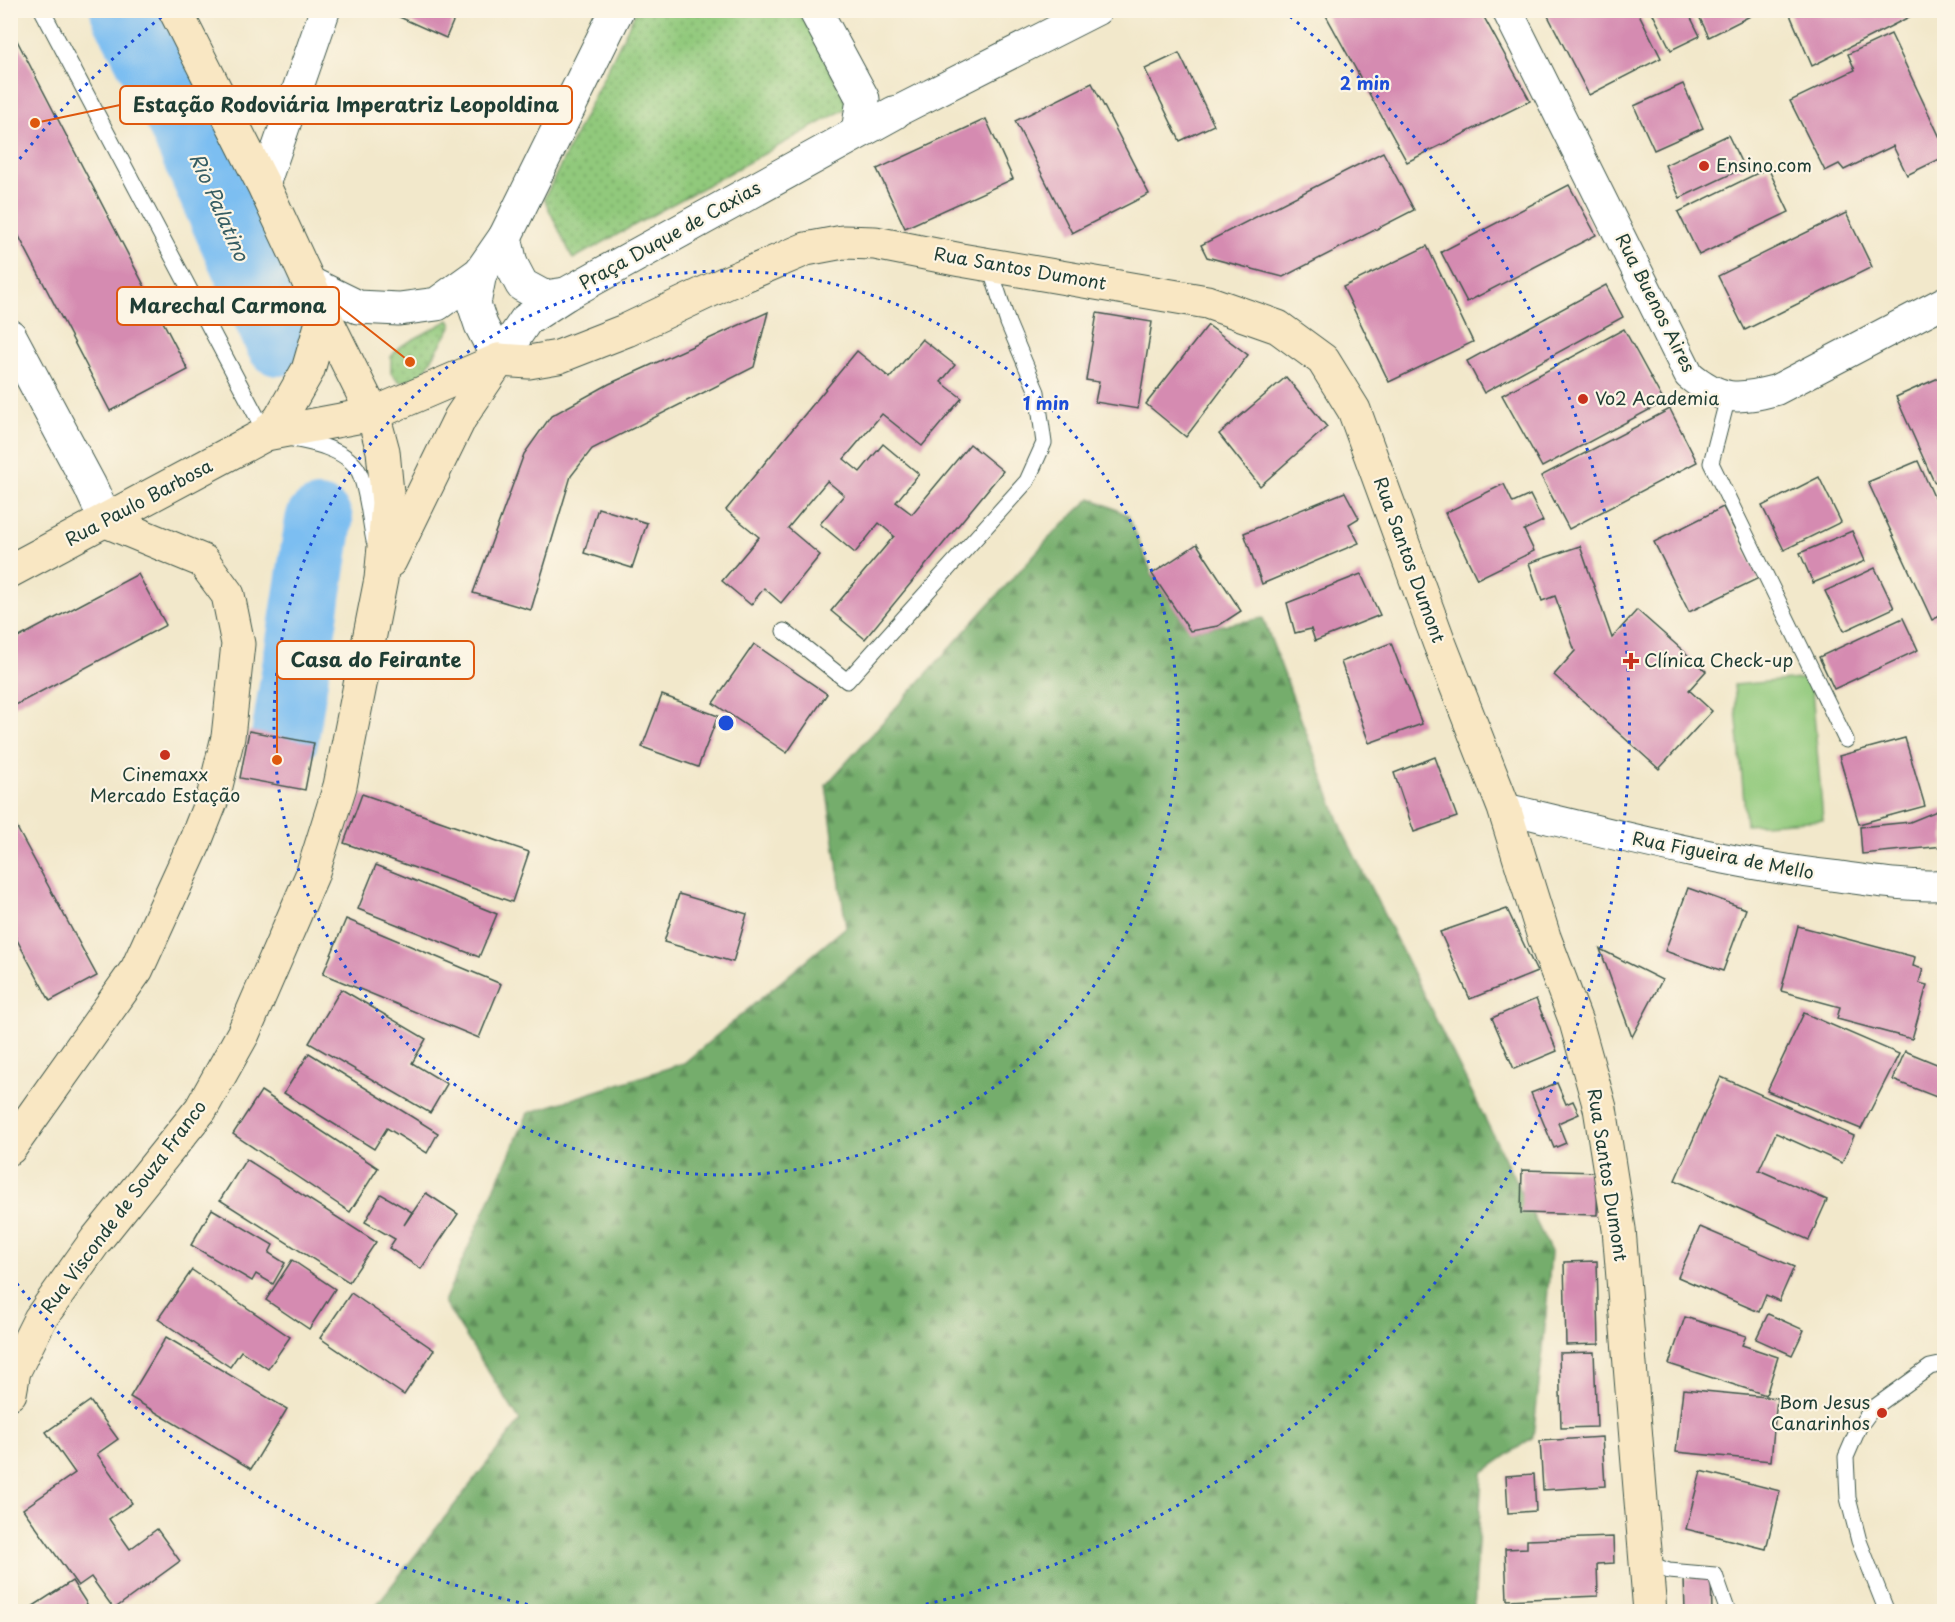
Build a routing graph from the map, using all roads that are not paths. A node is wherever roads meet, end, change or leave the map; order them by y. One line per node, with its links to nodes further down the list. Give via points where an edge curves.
1 (42, 10): 23 (lane)
2 (175, 10): 11 (main road, Rua Visconde de Souza Franco)
3 (325, 10): 11 (street)
4 (618, 10): 12 (street)
5 (815, 10): 8 (street)
6 (1097, 10): 9 (street)
7 (1508, 10): 21 (street, Rua Buenos Aires, via 1689,375 1705,389)
8 (863, 99): 9 (street); 10 (street)
9 (894, 113): 10 (street, Praça Duque de Caxias)
10 (858, 132): 16 (street, Praça Duque de Caxias)
11 (264, 186): 15 (main road, Rua Visconde de Souza Franco)
12 (505, 237): 14 (street); 16 (street, via 511,264 522,285 544,297)
13 (989, 265): 20 (main road, Rua Santos Dumont, via 874,243 843,242 806,249 558,357 529,362); 27 (lane, via 1037,392 1044,443 1028,481 847,681); 29 (main road, Rua Santos Dumont, via 1207,302 1278,327 1323,360 1354,410)
14 (480, 273): 15 (street, via 437,304 399,309 358,307); 20 (street, via 474,304)
15 (309, 284): 18 (main road, Rua Visconde de Souza Franco)
16 (566, 294): 20 (street, Praça Duque de Caxias, via 526,320)
17 (1944, 302): 21 (street, Rua Buenos Aires, via 1776,390 1751,397)
18 (324, 315): 22 (main road, Rua Visconde de Souza Franco); 23 (main road, via 308,370 280,419)
19 (10, 336): 24 (street)
20 (499, 360): 22 (main road); 26 (main road, Rua Visconde de Souza Franco, via 460,418)
21 (1728, 397): 28 (lane, via 1711,463)
22 (373, 414): 23 (main road); 26 (main road, Rua Visconde de Souza Franco, via 383,451 388,502)
23 (266, 434): 24 (main road, Rua Paulo Barbosa); 26 (lane, via 329,448 350,458 363,483)
24 (106, 521): 25 (main road, Rua Paulo Barbosa); 31 (main road, via 203,561 228,594 238,644 228,737 210,804 137,969)
25 (10, 571)
26 (381, 579): 33 (main road, Rua Visconde de Souza Franco, via 340,786 312,876 243,1034 201,1109 30,1324)
27 (784, 631)
28 (1846, 740)
29 (1504, 808): 30 (street, Rua Figueira de Mello, via 1675,849 1785,870 1916,886); 34 (main road, Rua Santos Dumont, via 1544,938 1576,1022 1600,1108 1619,1229)
30 (1944, 885)
31 (10, 1148)
32 (1944, 1364): 37 (lane, via 1930,1367 1872,1409 1859,1427 1846,1458 1848,1498 1859,1541)
33 (10, 1393)
34 (1647, 1563): 35 (main road, Rua Santos Dumont); 36 (lane, via 1669,1571 1715,1575)
35 (1650, 1611)
36 (1728, 1611)
37 (1887, 1611)

